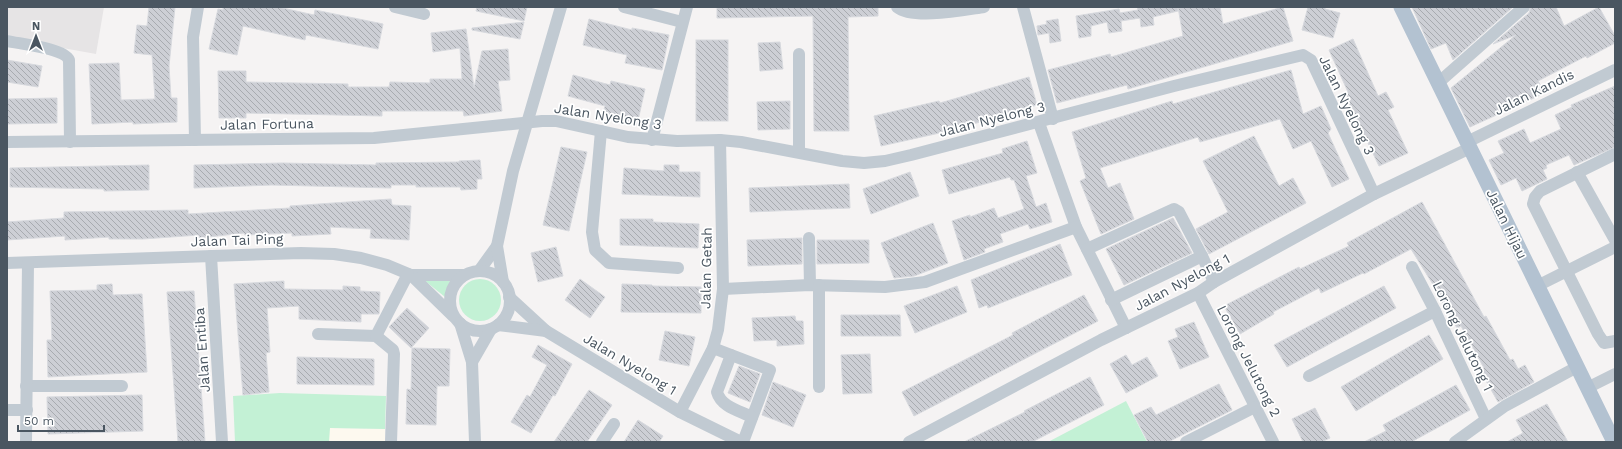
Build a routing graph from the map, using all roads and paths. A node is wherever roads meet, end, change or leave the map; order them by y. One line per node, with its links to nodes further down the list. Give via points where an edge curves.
1 (198, 7): 21 (street, via 193,37)
2 (394, 7): 11 (street)
3 (561, 7): 18 (street)
4 (624, 7): 12 (street)
5 (687, 7): 12 (street)
6 (897, 7): 7 (street, via 909,14 928,14)
7 (984, 7)
8 (1023, 7): 17 (street)
9 (1401, 7): 16 (main road, Jalan Hijau)
10 (1524, 7): 16 (street)
11 (424, 14)
12 (682, 22): 22 (street)
13 (7, 41): 25 (street, via 60,51 67,56)
14 (799, 54): 27 (street)
15 (1615, 70): 26 (street, Jalan Kandis)
16 (1438, 84): 26 (main road, Jalan Hijau)
17 (1053, 119): 19 (street, Jalan Nyelong 3); 30 (street, Jalan Nyelong 3, via 1303,55 1311,60)
18 (527, 123): 20 (street, Jalan Nyelong 3, via 556,121); 21 (street, Jalan Fortuna, via 374,138); 34 (street, via 513,171)
19 (1039, 123): 27 (street, Jalan Nyelong 3, via 885,161 842,161); 31 (street)
20 (601, 130): 22 (street, Jalan Nyelong 3); 42 (street, via 592,232 595,250 609,263)
21 (195, 140): 25 (street, Jalan Fortuna)
22 (652, 140): 23 (street, Jalan Nyelong 3)
23 (720, 140): 27 (street, Jalan Nyelong 3); 51 (street, Jalan Getah)
24 (7, 142): 25 (street, Jalan Fortuna)
25 (70, 142)
26 (1468, 145): 30 (street, Jalan Nyelong 1); 50 (main road, Jalan Hijau)
27 (799, 152)
28 (1615, 154): 29 (street)
29 (1578, 172): 33 (street); 44 (street, via 1540,191 1533,204)
30 (1374, 194): 48 (street, Jalan Nyelong 1)
31 (1076, 227): 36 (street); 49 (street, via 925,282 885,286)
32 (809, 238): 49 (street)
33 (1615, 240)
34 (497, 246): 43 (street); 47 (street)
35 (1615, 247): 44 (street)
36 (1087, 250): 38 (street, via 1174,209 1179,212); 54 (street)
37 (211, 256): 40 (street, Jalan Tai Ping); 45 (street, Jalan Tai Ping, via 334,254 361,258); 81 (street, Jalan Entiba)
38 (1202, 256): 48 (street); 54 (street)
39 (7, 263): 40 (street, Jalan Tai Ping)
40 (28, 263): 69 (street)
41 (1412, 267): 55 (street, Lorong Jelutong 1)
42 (678, 268)
43 (479, 271): 46 (street); 47 (street, via 491,273)
44 (1566, 271): 50 (street); 62 (street, via 1604,343)
45 (410, 274): 46 (street, Jalan Tai Ping); 56 (street); 61 (street)
46 (464, 275): 56 (street, via 457,281 450,297 450,306)
47 (503, 282): 53 (street)
48 (1214, 282): 52 (street, Jalan Nyelong 1)
49 (815, 285): 51 (street); 71 (street)
50 (1537, 286): 66 (main road, Jalan Hijau)
51 (723, 289): 63 (street, Jalan Getah)
52 (1198, 293): 58 (street, Jalan Nyelong 1); 73 (street, Lorong Jelutong 2)
53 (509, 297): 57 (street, via 508,310); 59 (street)
54 (1111, 300): 58 (street)
55 (1435, 311): 68 (street); 78 (street, Lorong Jelutong 1)
56 (458, 321): 57 (street, via 473,330); 65 (street)
57 (495, 327): 59 (street, Jalan Nyelong 1); 65 (street)
58 (1126, 328): 86 (street, Jalan Nyelong 1)
59 (546, 331): 76 (street, Jalan Nyelong 1)
60 (318, 334): 61 (street)
61 (376, 336): 82 (street, via 393,350 394,354)
62 (1615, 341)
63 (713, 348): 64 (street); 76 (street, Jalan Getah)
64 (731, 355): 77 (street, via 717,392 718,396 727,406); 77 (street, via 770,370)
65 (472, 362): 83 (street)
66 (1577, 367): 72 (main road, Jalan Hijau); 78 (street)
67 (1615, 374): 72 (street)
68 (1309, 376)
69 (26, 386): 70 (street); 75 (street)
70 (122, 386)
71 (819, 387)
72 (1587, 388): 90 (main road, Jalan Hijau)
73 (1255, 407): 87 (street); 88 (street, Lorong Jelutong 2)
74 (7, 410): 75 (street)
75 (27, 410): 80 (street)
76 (680, 412): 85 (street, Jalan Nyelong 1)
77 (752, 417): 85 (street)
78 (1486, 419): 89 (street)
79 (614, 424): 84 (street)
80 (26, 442)
81 (222, 442)
82 (391, 442)
83 (475, 442)
84 (602, 442)
85 (742, 442)
86 (909, 442)
87 (1186, 442)
88 (1273, 442)
89 (1455, 442)
90 (1614, 442)

